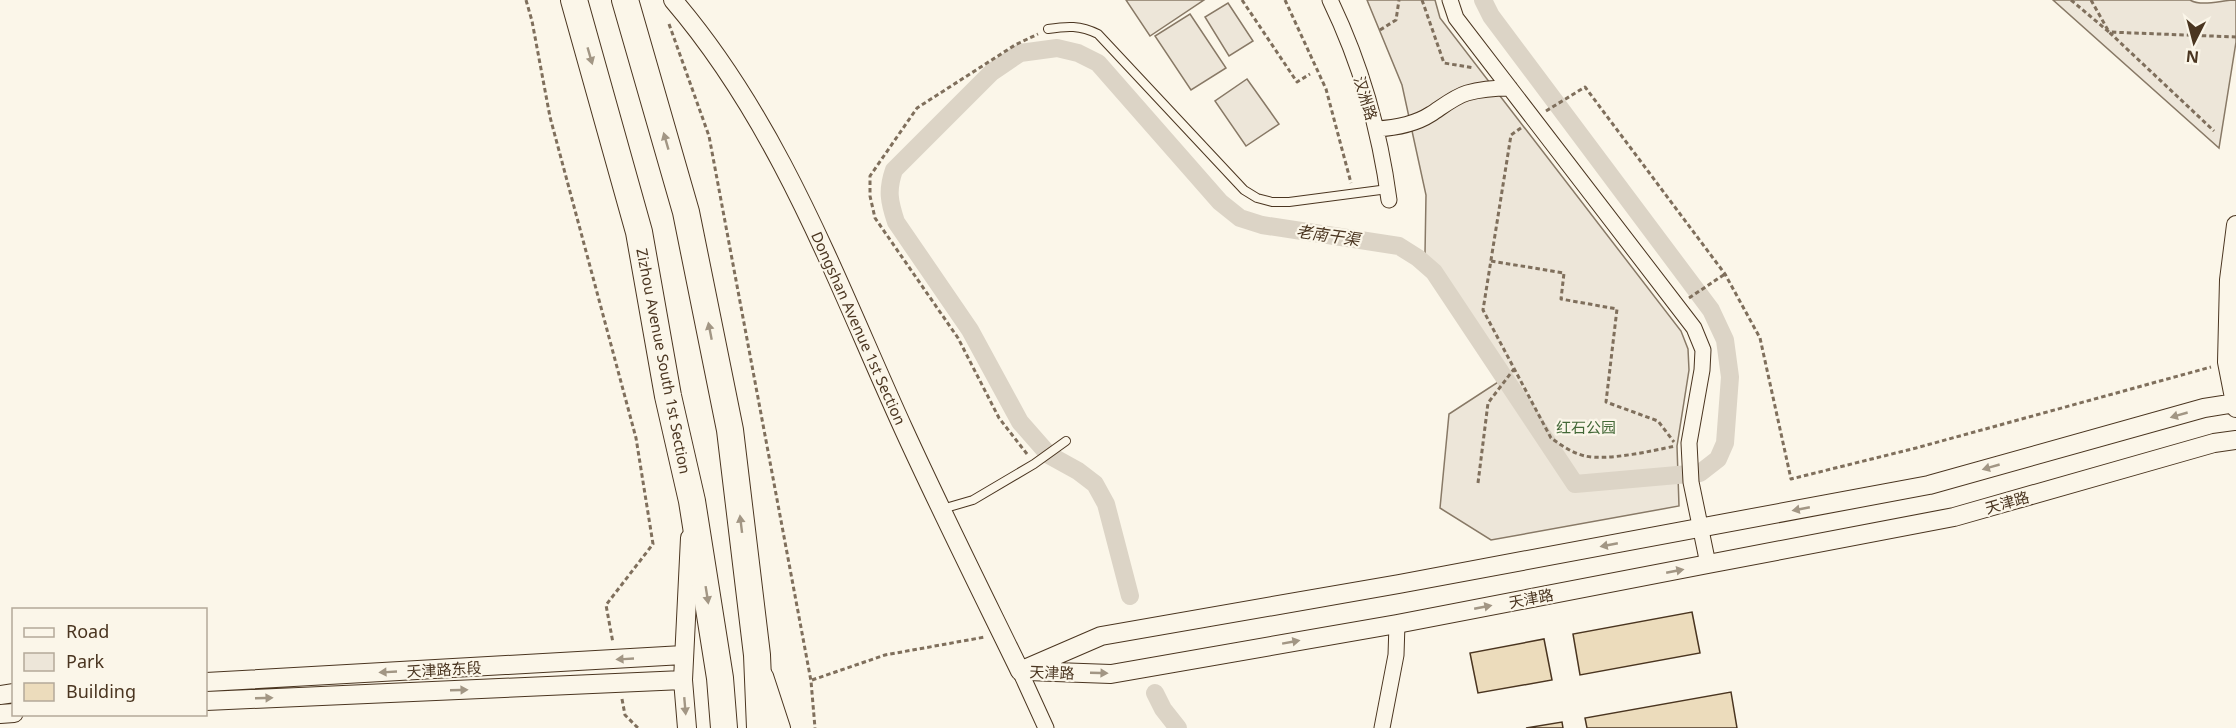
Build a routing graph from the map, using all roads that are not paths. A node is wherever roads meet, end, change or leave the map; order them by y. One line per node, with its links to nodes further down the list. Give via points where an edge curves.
1 (625, 0): 20 (highway, one-way to 1, via 730,430 686,212)
2 (673, 0): 15 (street, Dongshan Avenue 1st Section, via 734,80 773,145 834,268)
3 (1330, 0): 8 (street, 汉洲路)
4 (1450, 0): 7 (street, via 1456,18)
5 (574, 1): 14 (highway, Zizhou Avenue South 1st Section, one-way to 14, via 639,232 668,396)
6 (1048, 29): 9 (lane, via 1071,26 1098,34 1244,190 1257,198 1289,202 1354,194)
7 (1510, 88): 8 (street, via 1467,93 1429,116 1394,128); 16 (street, via 1694,328 1702,350 1702,370 1683,444)
8 (1376, 129): 9 (street, 汉洲路)
9 (1388, 195)
10 (2236, 225): 11 (street, via 2229,280 2227,362)
11 (2235, 404): 16 (street, 天津路, one-way to 16, via 2204,408 1929,485)
12 (2236, 440): 17 (street, 天津路, via 1954,517)
13 (1066, 441): 15 (lane, via 973,500)
14 (692, 501): 19 (street); 26 (highway, Zizhou Avenue South 1st Section, one-way to 26, via 720,678)
15 (942, 509): 21 (street, Dongshan Avenue 1st Section)
16 (1700, 529): 17 (street); 21 (street, 天津路, one-way to 21, via 1101,636)
17 (1708, 564): 18 (street, 天津路, one-way to 17)
18 (1397, 624): 21 (street, 天津路, one-way to 18, via 1111,674); 30 (street)
19 (683, 655): 22 (street); 23 (street, 天津路东段, one-way to 23)
20 (757, 655): 27 (highway); 28 (street)
21 (1020, 671): 29 (street)
22 (683, 680): 24 (street, 天津路东段, one-way to 22); 25 (street, one-way to 25)
23 (207, 682)
24 (207, 701)
25 (687, 728)
26 (724, 728)
27 (760, 728)
28 (781, 728)
29 (1046, 728)
30 (1382, 728)

